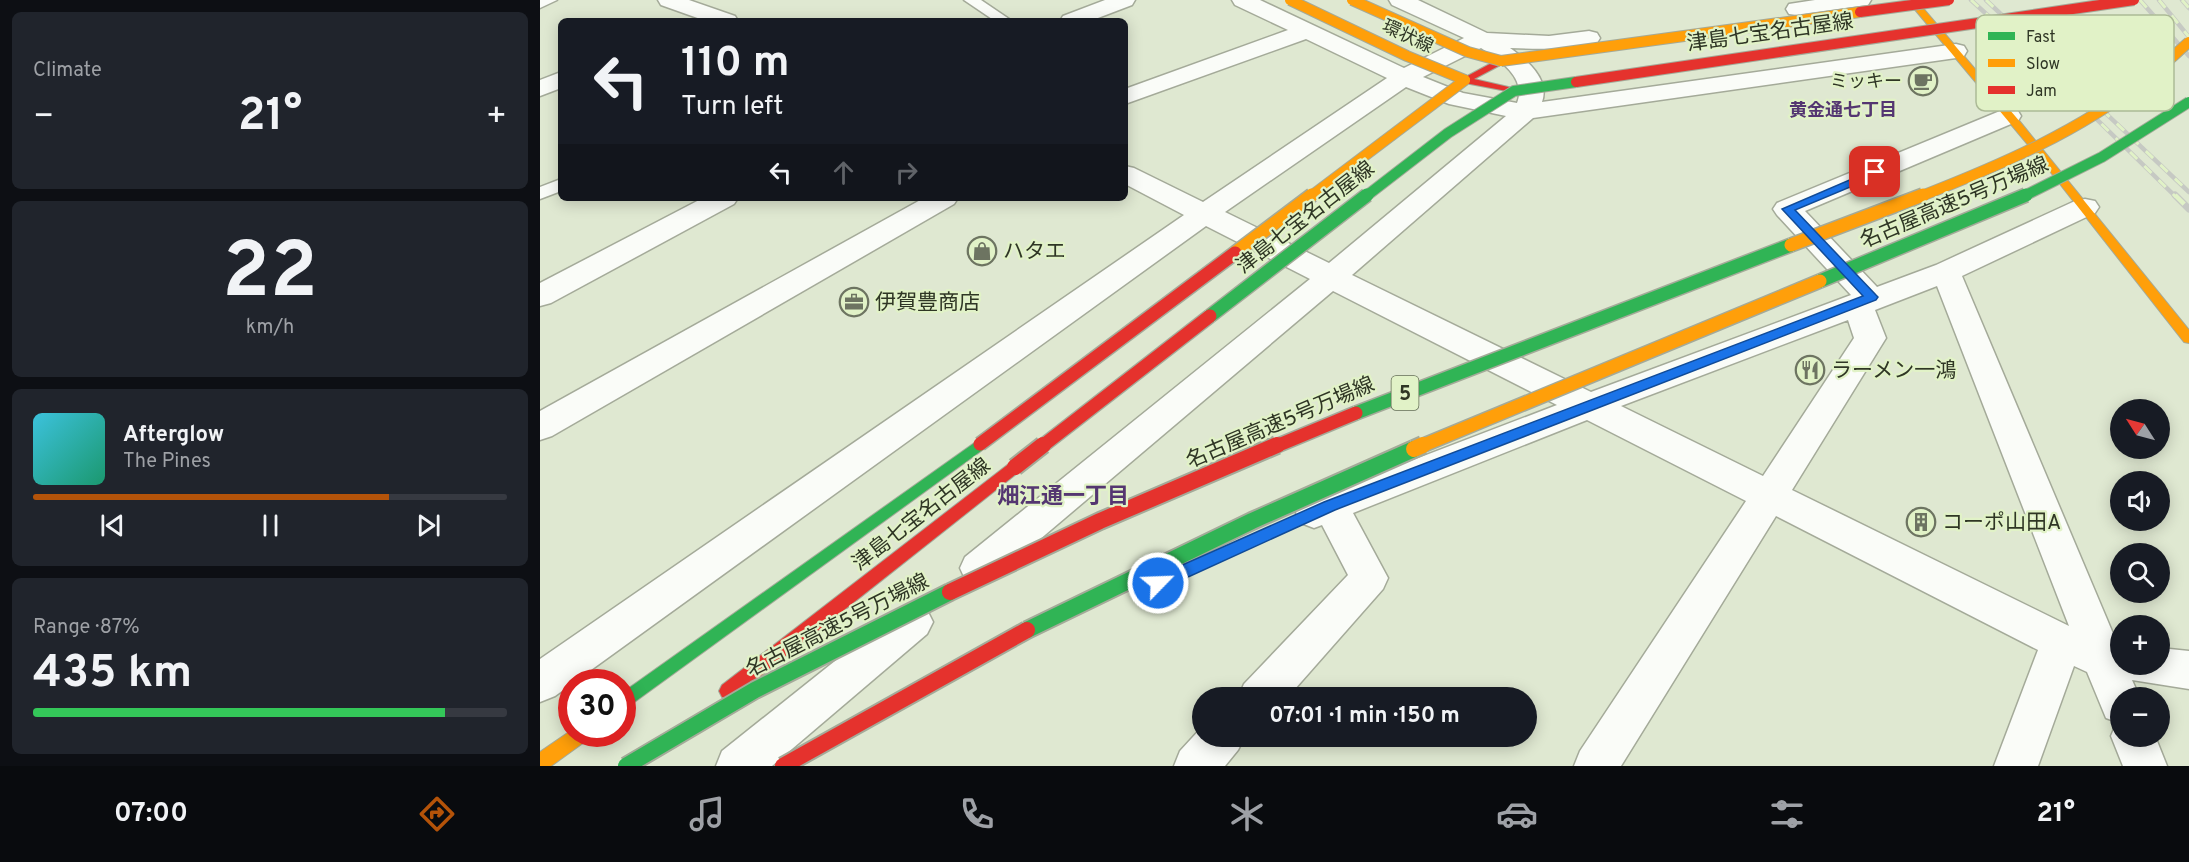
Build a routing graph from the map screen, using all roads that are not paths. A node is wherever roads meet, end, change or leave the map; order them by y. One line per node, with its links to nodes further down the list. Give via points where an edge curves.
1 (550, 0): 14 (lane)
2 (669, 0): 16 (street)
3 (733, 0): 16 (street)
4 (971, 0): 17 (lane)
5 (1124, 0): 18 (street)
6 (1242, 0): 20 (street)
7 (1290, 0): 29 (main road, 環状線, bridge)
8 (1352, 0): 25 (main road, 環状線, bridge, via 1468,52)
9 (1860, 0): 21 (street, via 1549,43)
10 (1911, 0): 23 (main road)
11 (1949, 0): 25 (main road, 津島七宝名古屋線, bridge)
12 (2134, 0): 15 (main road, 津島七宝名古屋線, bridge)
13 (1407, 1): 21 (street)
14 (540, 4)
15 (2044, 15)
16 (696, 17)
17 (1000, 18)
18 (1079, 18)
19 (1976, 26): 32 (main road, 津島七宝名古屋線, bridge)
20 (1306, 32): 27 (street); 31 (street)
21 (1481, 39): 27 (street); 32 (street, via 1507,53 1525,72 1533,92)
22 (2189, 42): 24 (main road, 名古屋高速5号万場線 / 5, bridge)
23 (1956, 51): 26 (main road); 32 (street)
24 (2174, 57)
25 (1501, 61): 29 (main road, 津島七宝名古屋線)
26 (1976, 76)
27 (1405, 77): 32 (street, via 1458,99); 43 (street)
28 (558, 80): 30 (street)
29 (1465, 80): 32 (main road, 環状線); 60 (main road, 津島七宝名古屋線, bridge, via 980,444)
30 (540, 89)
31 (1128, 93)
32 (1520, 102): 45 (street); 66 (main road, 津島七宝名古屋線, bridge, via 1448,133)
33 (2189, 102): 68 (main road, 名古屋高速5号万場線, bridge, via 2079,171 1422,445 1252,521 1030,628)
34 (2005, 111): 36 (main road)
35 (2100, 111): 65 (main road, 名古屋高速5号万場線 / 5, bridge, via 2043,144 1929,192 1397,396 1215,471 987,573 755,690)
36 (2009, 116): 42 (main road); 47 (street, via 1787,209)
37 (1128, 176): 43 (street)
38 (558, 185): 39 (lane)
39 (540, 194)
40 (718, 201): 46 (street)
41 (939, 201): 50 (street)
42 (2085, 207): 44 (street); 48 (main road)
43 (1204, 214): 45 (street); 58 (street)
44 (1946, 272): 47 (street); 53 (street)
45 (1332, 276): 49 (street); 67 (street)
46 (540, 296)
47 (1864, 300): 49 (street); 51 (street, via 1870,338)
48 (2189, 339)
49 (1590, 405): 51 (street); 52 (street)
50 (540, 427)
51 (1771, 495): 54 (street); 71 (street)
52 (1330, 506): 59 (street, via 1370,578); 69 (street, via 1051,631)
53 (2110, 635)
54 (2062, 642): 55 (street); 72 (street)
55 (2110, 658)
56 (2170, 668): 57 (street)
57 (2189, 670)
58 (540, 683)
59 (1269, 687)
60 (636, 693)
61 (563, 747): 64 (main road)
62 (1213, 747): 70 (street)
63 (2137, 747): 73 (street)
64 (540, 763)
65 (626, 766)
66 (631, 766)
67 (738, 766)
68 (783, 766)
69 (815, 766)
70 (1196, 766)
71 (1596, 766)
72 (2016, 766)
73 (2145, 766)

